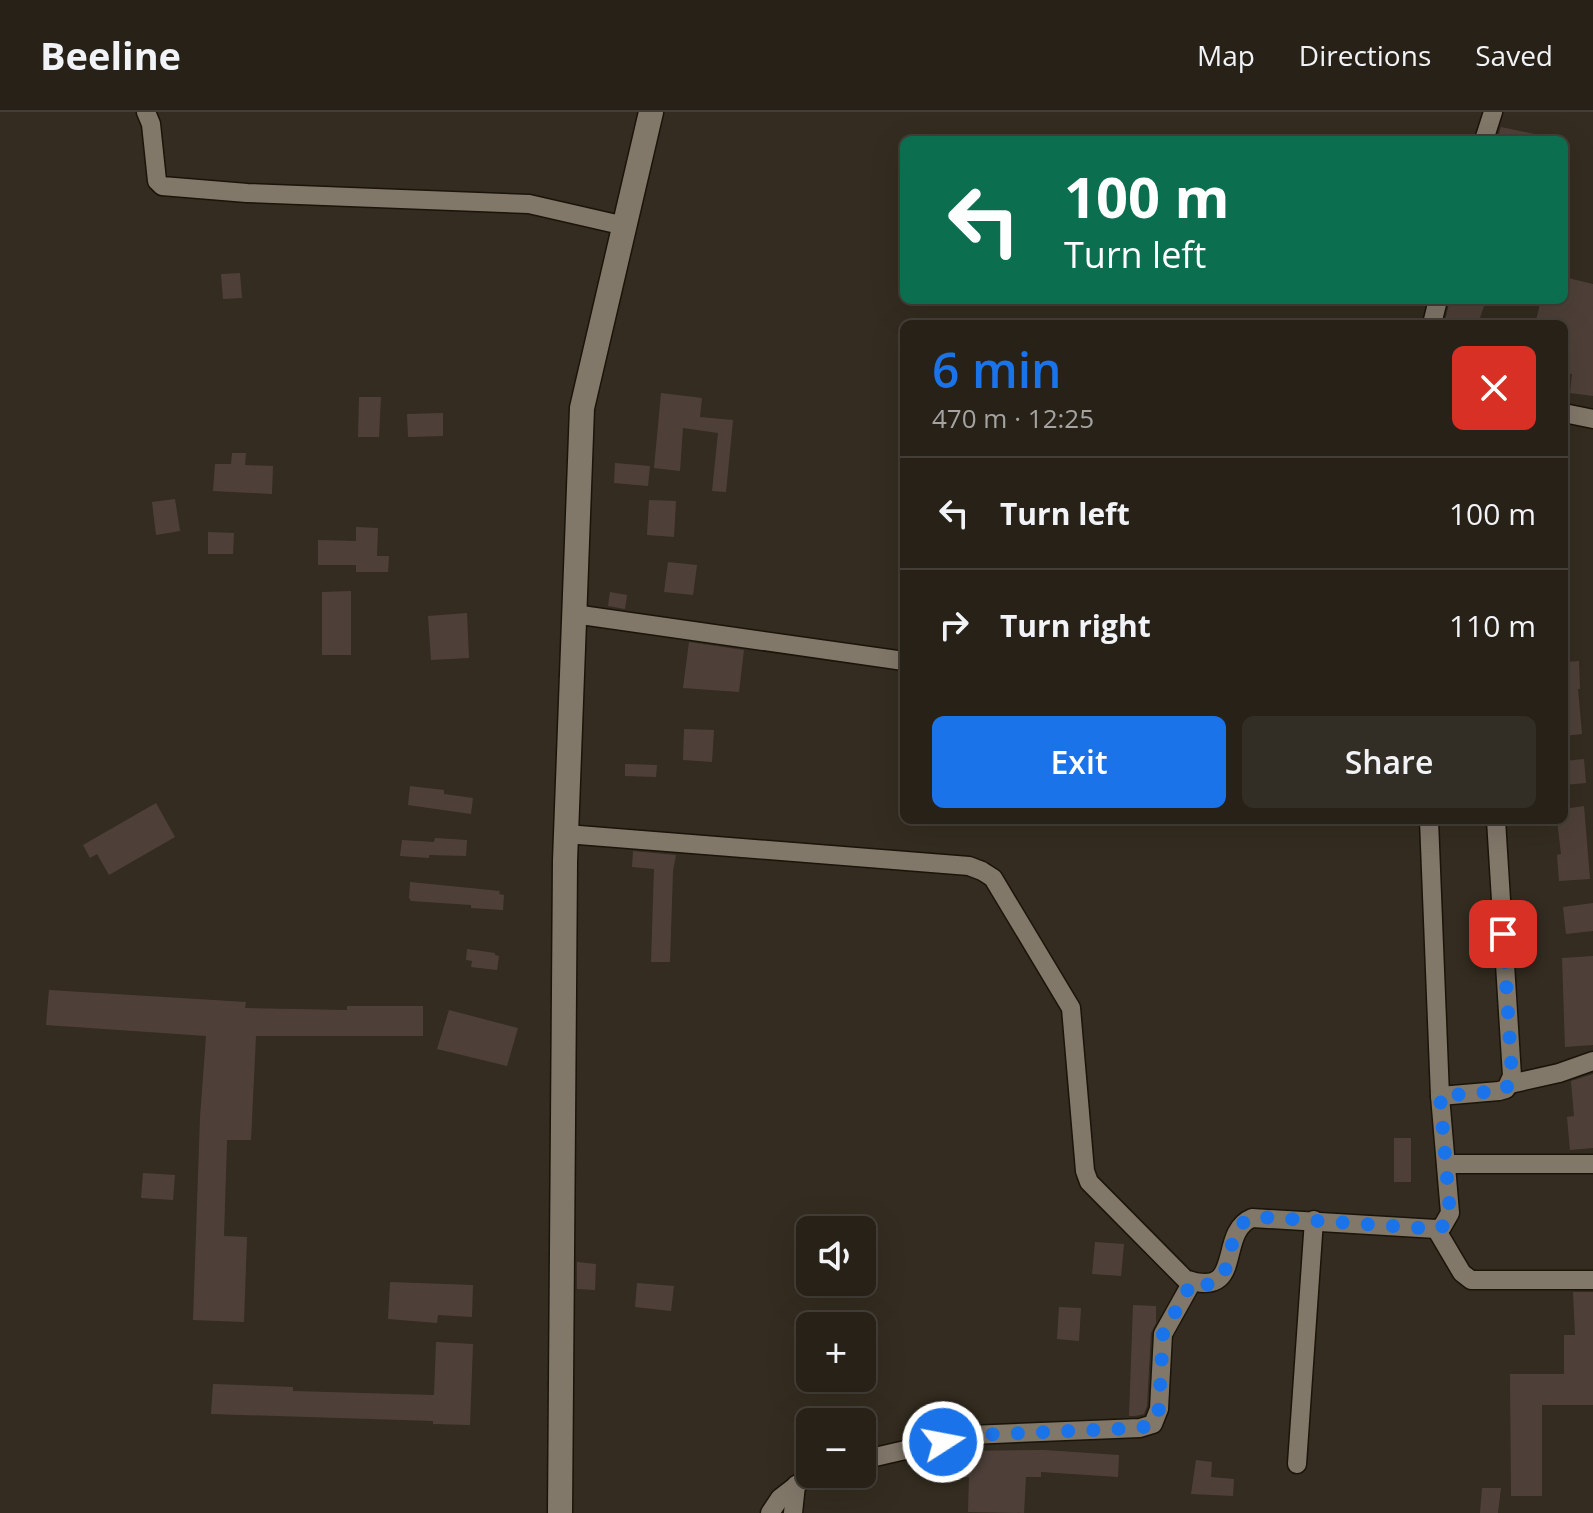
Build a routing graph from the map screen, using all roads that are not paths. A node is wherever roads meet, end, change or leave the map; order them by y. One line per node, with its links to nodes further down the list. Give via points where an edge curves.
1 (146, 112): 5 (street, via 162,186 529,204)
2 (651, 112): 5 (main road)
3 (1493, 112): 4 (street)
4 (1485, 136)
5 (625, 226): 8 (main road, via 582,408)
6 (1568, 414): 7 (street)
7 (1593, 419)
8 (574, 614): 9 (street); 12 (main road)
9 (900, 660)
10 (1429, 824): 15 (street)
11 (1496, 824): 14 (street)
12 (566, 834): 21 (street, via 969,866 993,878 1071,1008 1089,1182); 26 (main road)
13 (1593, 1061): 14 (street)
14 (1510, 1084): 15 (street, via 1499,1091)
15 (1440, 1096): 16 (street)
16 (1446, 1164): 17 (street); 19 (street, via 1450,1213)
17 (1593, 1164)
18 (1314, 1220): 19 (street); 21 (street, via 1261,1217 1243,1222 1221,1277 1214,1283); 23 (street)
19 (1436, 1229): 20 (street, via 1471,1280)
20 (1593, 1280)
21 (1192, 1282): 22 (street, via 1163,1334 1159,1409 1153,1424 970,1435)
22 (876, 1457)
23 (1297, 1464)
24 (796, 1486): 27 (street)
25 (801, 1488): 28 (street)
26 (560, 1513)
27 (770, 1513)
28 (793, 1513)

